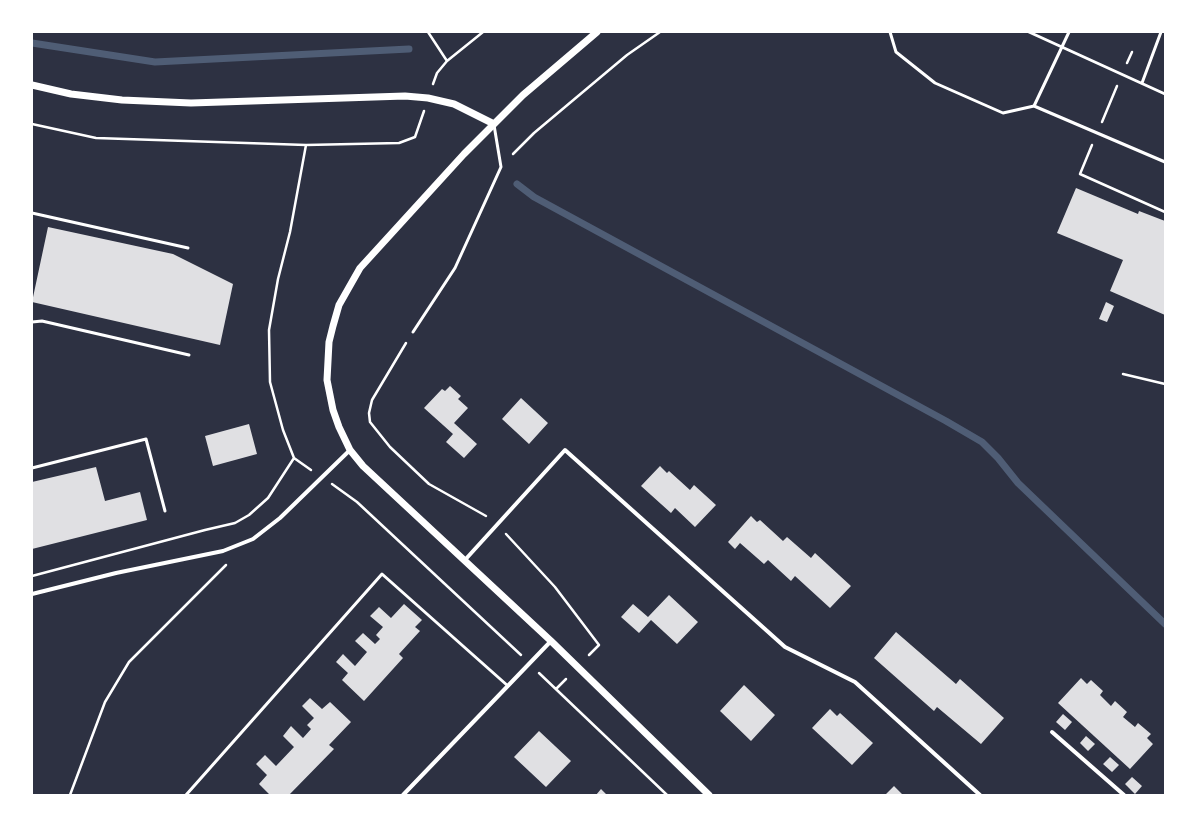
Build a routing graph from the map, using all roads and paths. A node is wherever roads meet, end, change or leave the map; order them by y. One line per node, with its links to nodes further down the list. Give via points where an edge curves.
1 (428, 32): 11 (path)
2 (483, 32): 11 (path)
3 (597, 32): 19 (street, via 523,95)
4 (660, 32): 24 (path, via 627,55 534,133)
5 (890, 32): 17 (lane, via 896,52 935,83 1003,113)
6 (1029, 32): 9 (lane)
7 (1069, 32): 9 (lane)
8 (1161, 32): 14 (lane)
9 (1062, 47): 13 (lane); 17 (lane)
10 (1132, 52): 13 (path)
11 (447, 61): 12 (path)
12 (437, 73)
13 (1122, 74): 14 (lane); 20 (path)
14 (1142, 83): 16 (lane)
15 (32, 85): 19 (street, via 72,94 115,99 191,103 405,96 454,104)
16 (1165, 94)
17 (1034, 106): 20 (lane)
18 (32, 124): 22 (path, via 96,138)
19 (494, 124): 24 (lane); 33 (street, via 360,268 339,305 329,342 327,380 333,410)
20 (1098, 133): 23 (lane); 25 (path, via 1080,174)
21 (415, 137): 22 (path, via 400,143)
22 (306, 145): 34 (path, via 269,330 270,382 283,430)
23 (1165, 162)
24 (501, 167): 29 (lane, via 455,268)
25 (1165, 212)
26 (32, 213): 27 (lane)
27 (188, 248)
28 (32, 322): 30 (lane, via 42,321)
29 (413, 332): 39 (path, via 372,400 370,422 390,447 429,484 482,513)
30 (189, 355)
31 (1123, 374): 32 (path)
32 (1165, 384)
33 (350, 450): 41 (street, via 382,484); 43 (street, via 280,518 253,539 223,551)
34 (294, 458): 35 (path); 42 (path, via 268,498 249,515 235,523)
35 (305, 466)
36 (32, 468): 38 (lane, via 146,439)
37 (344, 493): 45 (path, via 357,502)
38 (165, 511)
39 (497, 525): 41 (street); 46 (path, via 555,587 599,645); 57 (street, via 565,450 785,647 855,682)
40 (231, 560): 52 (path, via 130,662 105,702)
41 (464, 561): 44 (street)
42 (32, 576)
43 (32, 594)
44 (551, 641): 49 (street); 56 (street)
45 (516, 651)
46 (589, 655)
47 (537, 671): 50 (path)
48 (566, 679): 50 (path)
49 (508, 686): 53 (lane, via 382,574); 54 (street)
50 (556, 689): 55 (path)
51 (1052, 732): 58 (street)
52 (70, 795)
53 (186, 795)
54 (404, 795)
55 (667, 795)
56 (709, 795)
57 (980, 795)
58 (1124, 795)

